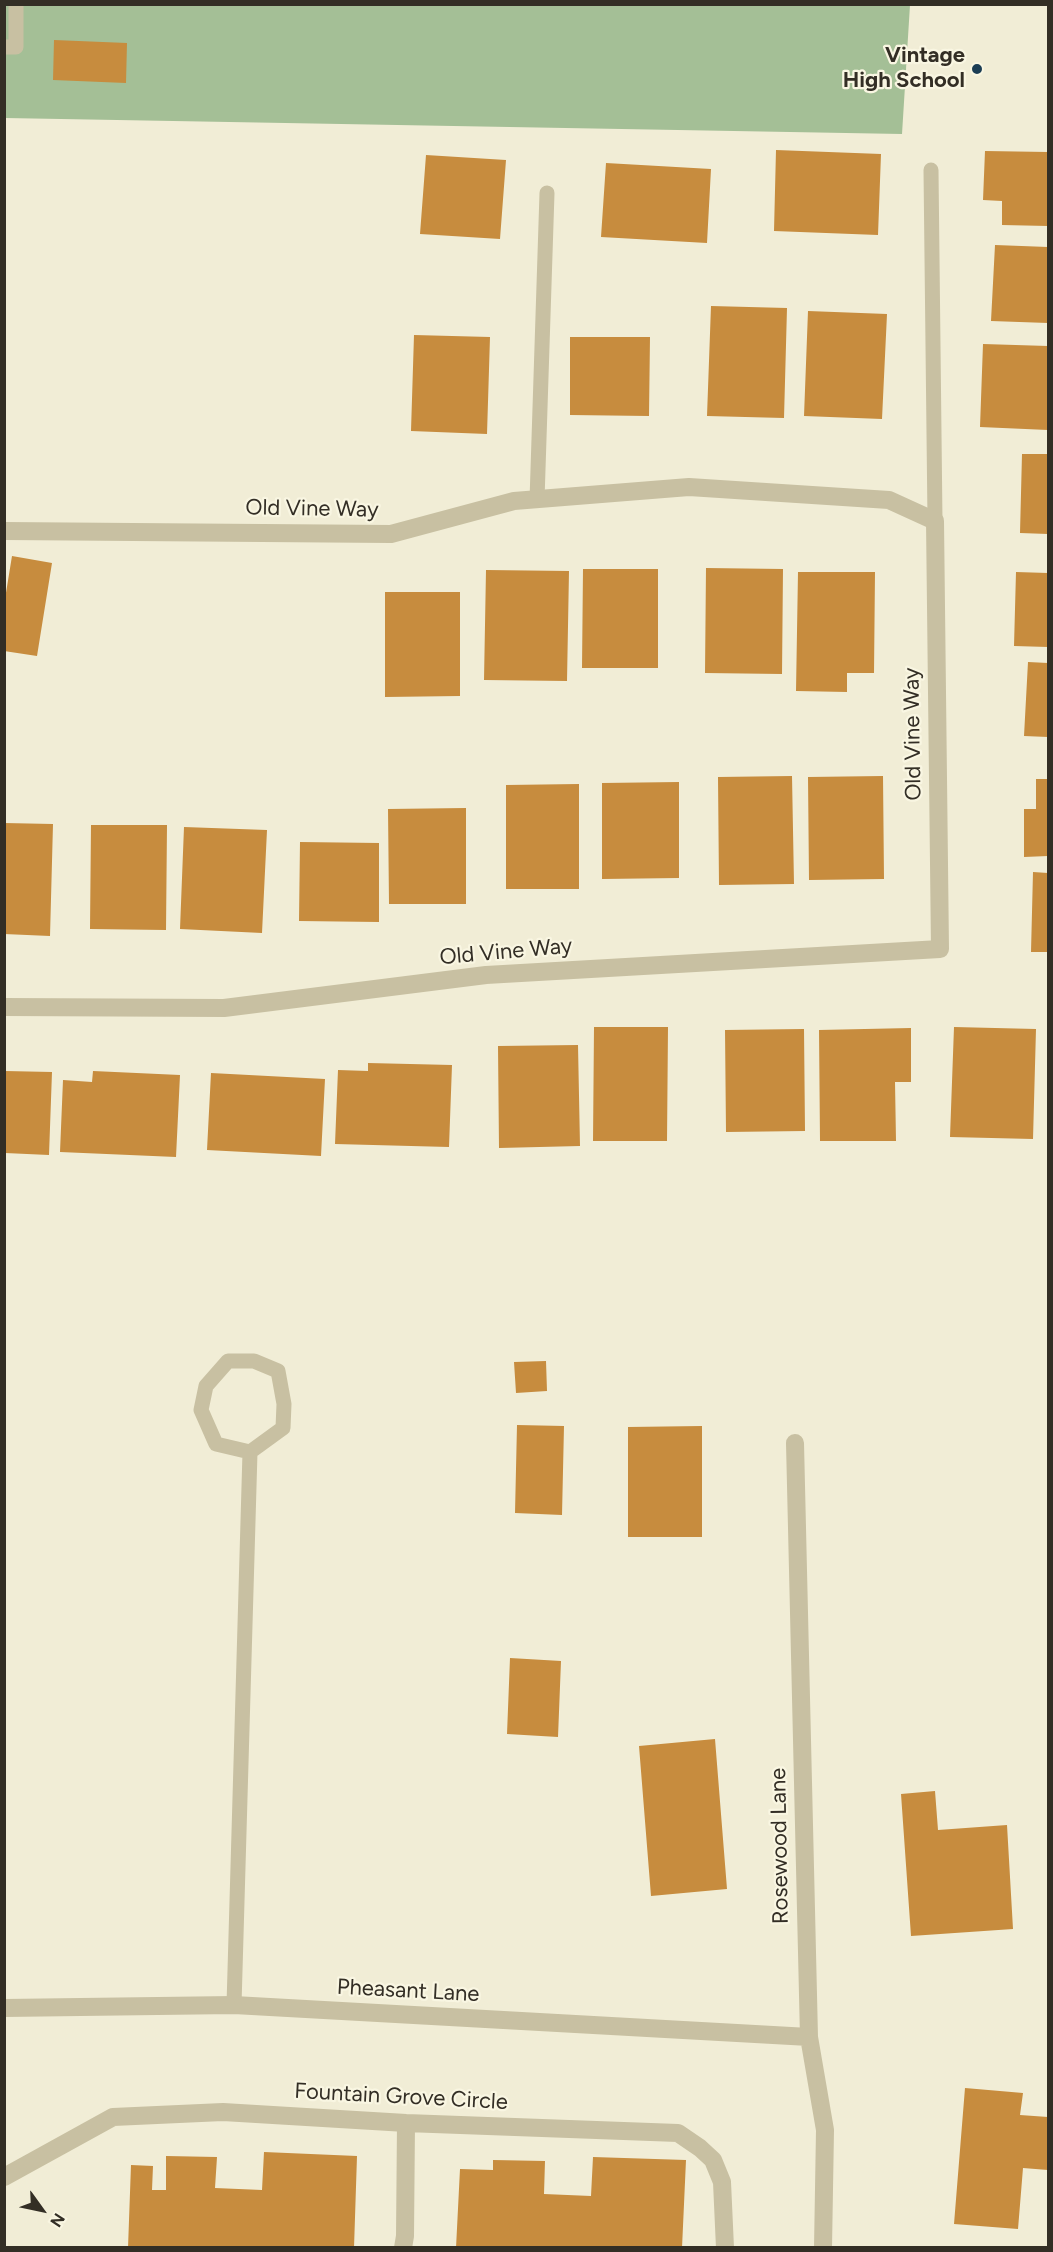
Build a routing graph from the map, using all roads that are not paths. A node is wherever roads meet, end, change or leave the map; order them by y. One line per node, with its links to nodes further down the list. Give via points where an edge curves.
1 (16, 4): 2 (lane, via 16,47)
2 (4, 47)
3 (931, 170): 6 (lane)
4 (546, 193): 5 (lane)
5 (537, 500): 6 (street, Old Vine Way, via 689,487 889,500); 7 (street, Old Vine Way, via 514,501 391,534)
6 (935, 521): 8 (street, Old Vine Way, via 940,949 486,975 224,1008)
7 (4, 531)
8 (4, 1007)
9 (795, 1443): 13 (street, Rosewood Lane)
10 (250, 1452): 10 (lane, via 283,1428 284,1404 278,1371 254,1361 228,1361 206,1386 201,1410 216,1444); 11 (lane)
11 (234, 2005): 12 (street, Pheasant Lane); 13 (street, Pheasant Lane)
12 (4, 2008)
13 (809, 2037): 18 (street, Rosewood Lane, via 825,2130)
14 (406, 2123): 15 (street, Fountain Grove Circle, via 223,2112 113,2117); 16 (street); 17 (street, Fountain Grove Circle, via 678,2133 713,2160 722,2182)
15 (4, 2177)
16 (403, 2247)
17 (724, 2247)
18 (823, 2247)

